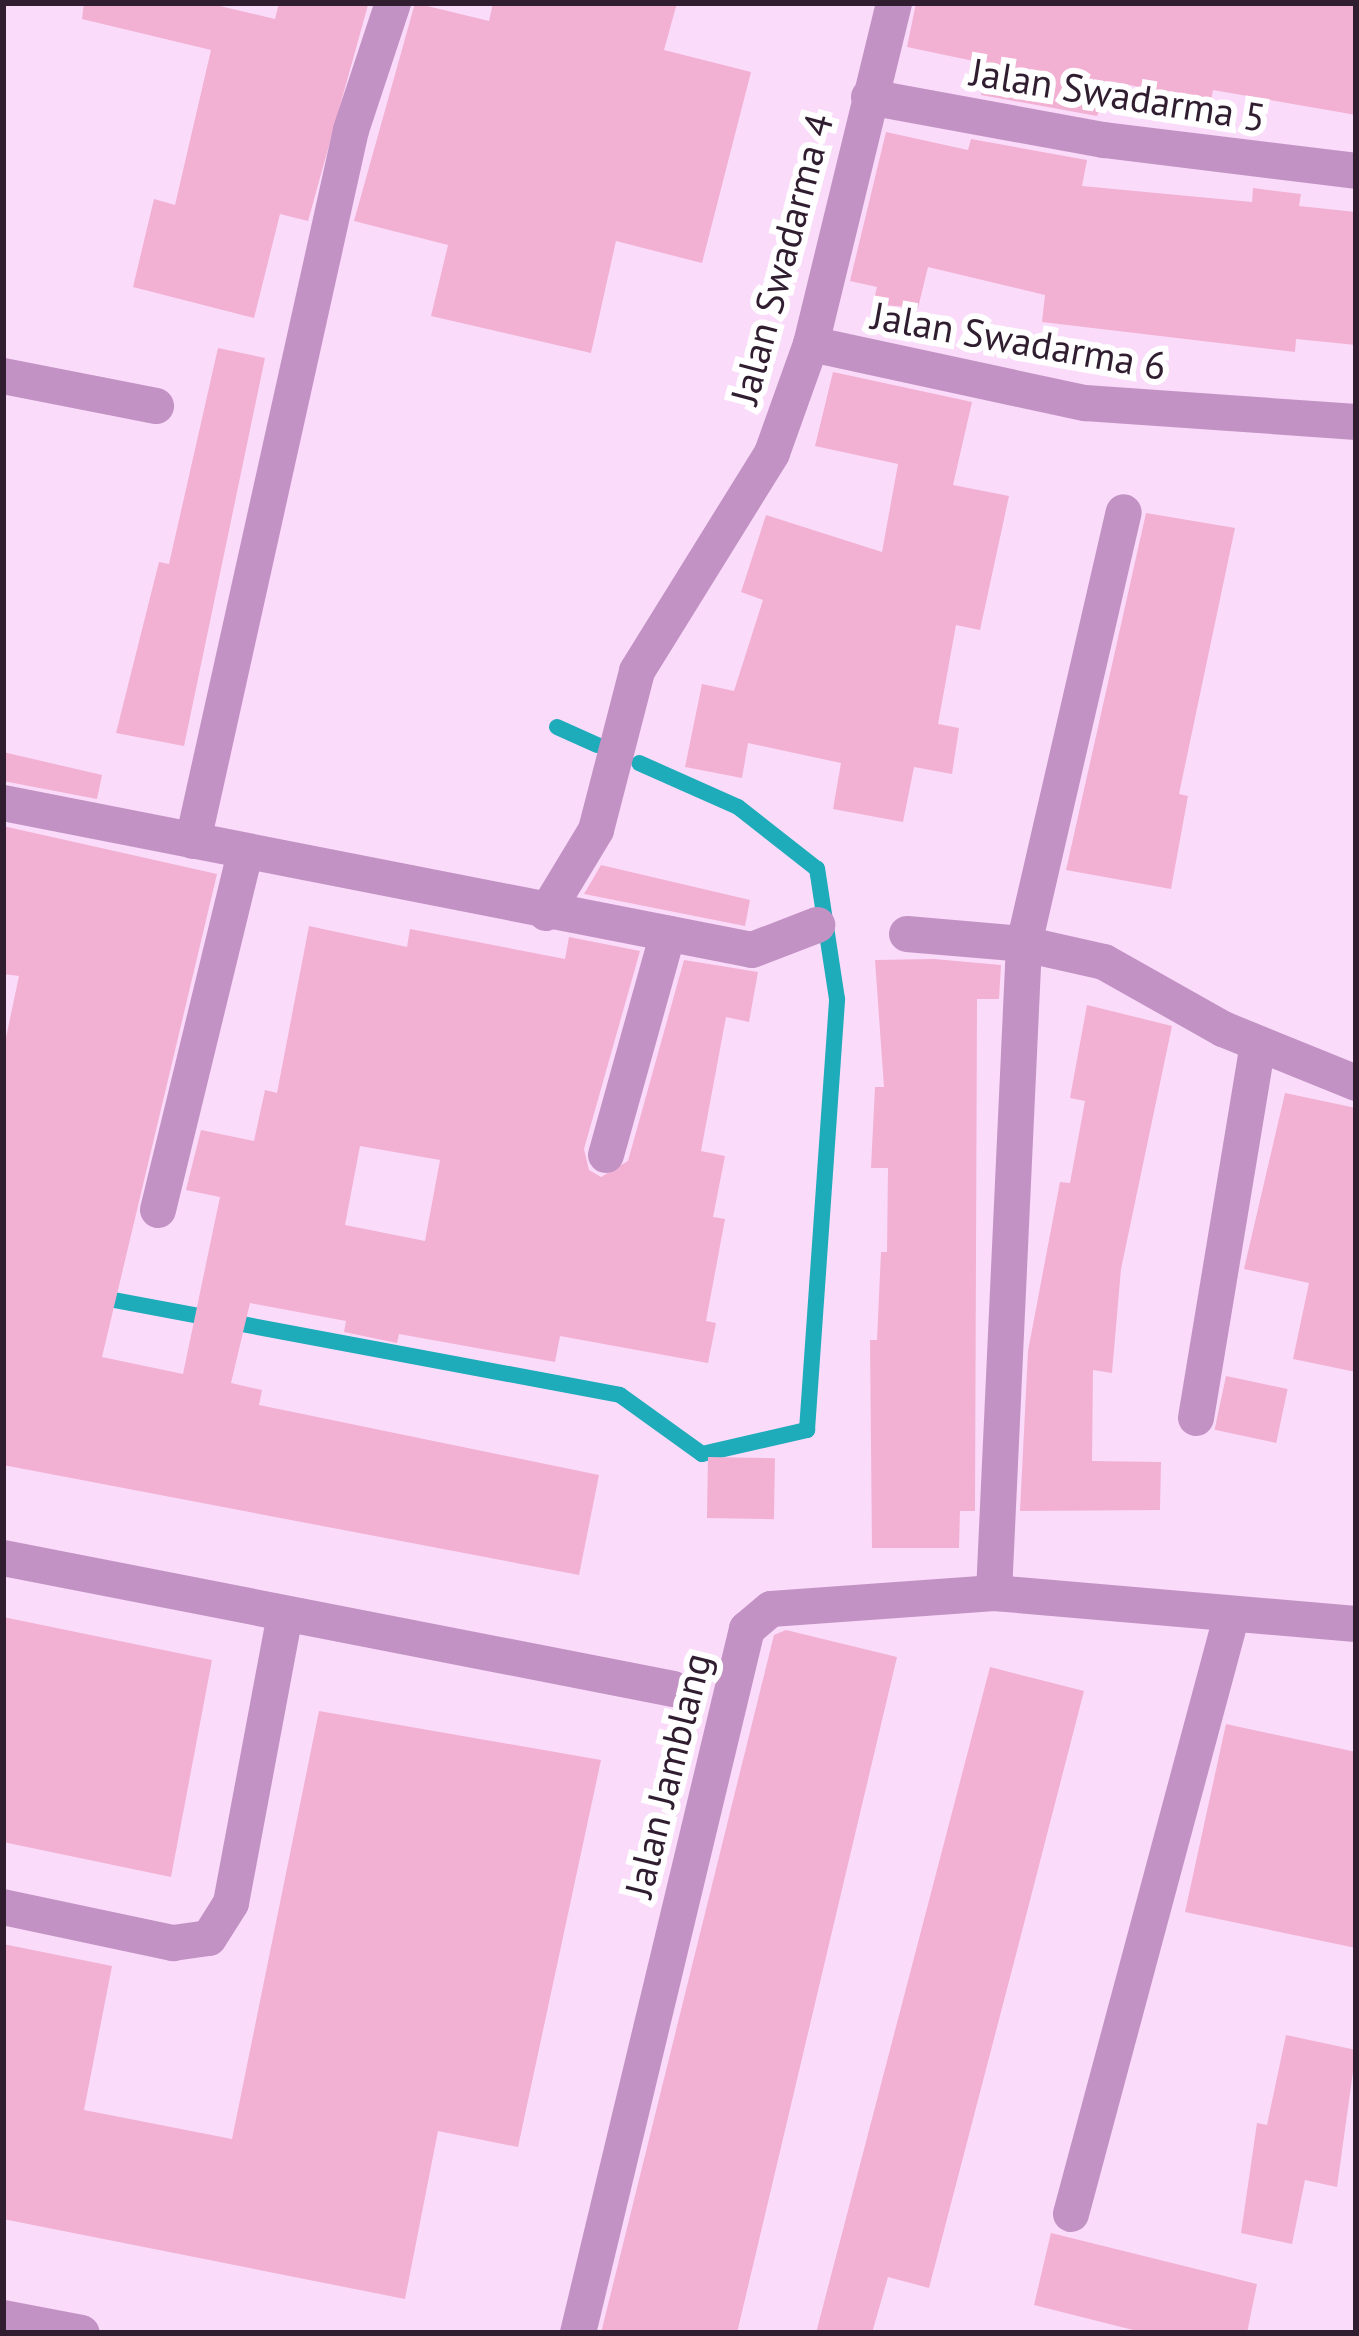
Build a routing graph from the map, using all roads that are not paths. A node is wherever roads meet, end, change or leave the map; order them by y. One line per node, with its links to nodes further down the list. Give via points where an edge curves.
1 (393, 3): 11 (street, via 352,130)
2 (894, 3): 3 (street, Jalan Swadarma 4)
3 (868, 97): 4 (street, Jalan Swadarma 5, via 1104,140); 5 (street, Jalan Swadarma 4)
4 (1356, 171)
5 (811, 344): 8 (street, Jalan Swadarma 6, via 1084,403); 13 (street, Jalan Swadarma 4, via 772,453 637,670 596,830)
6 (3, 376): 7 (street)
7 (156, 406)
8 (1356, 422)
9 (1124, 512): 17 (street)
10 (6, 813): 11 (street)
11 (193, 841): 12 (street)
12 (244, 854): 13 (street); 21 (street)
13 (546, 913): 15 (street)
14 (817, 925): 15 (street, via 752,950)
15 (668, 933): 20 (street)
16 (907, 934): 17 (street)
17 (1024, 944): 18 (street, via 1104,962); 24 (street)
18 (1258, 1045): 19 (street); 22 (street)
19 (1356, 1083)
20 (606, 1155)
21 (158, 1210)
22 (1196, 1418)
23 (3, 1558): 26 (street)
24 (994, 1593): 25 (street, Jalan Jamblang); 33 (street, Jalan Jamblang, via 771,1609 747,1629)
25 (1232, 1614): 27 (street, Jalan Jamblang); 30 (street)
26 (285, 1615): 28 (street); 29 (street, via 231,1903 209,1938 173,1943)
27 (1356, 1624)
28 (673, 1689)
29 (3, 1907)
30 (1072, 2214)
31 (3, 2318): 32 (street)
32 (82, 2333)
33 (578, 2333)

